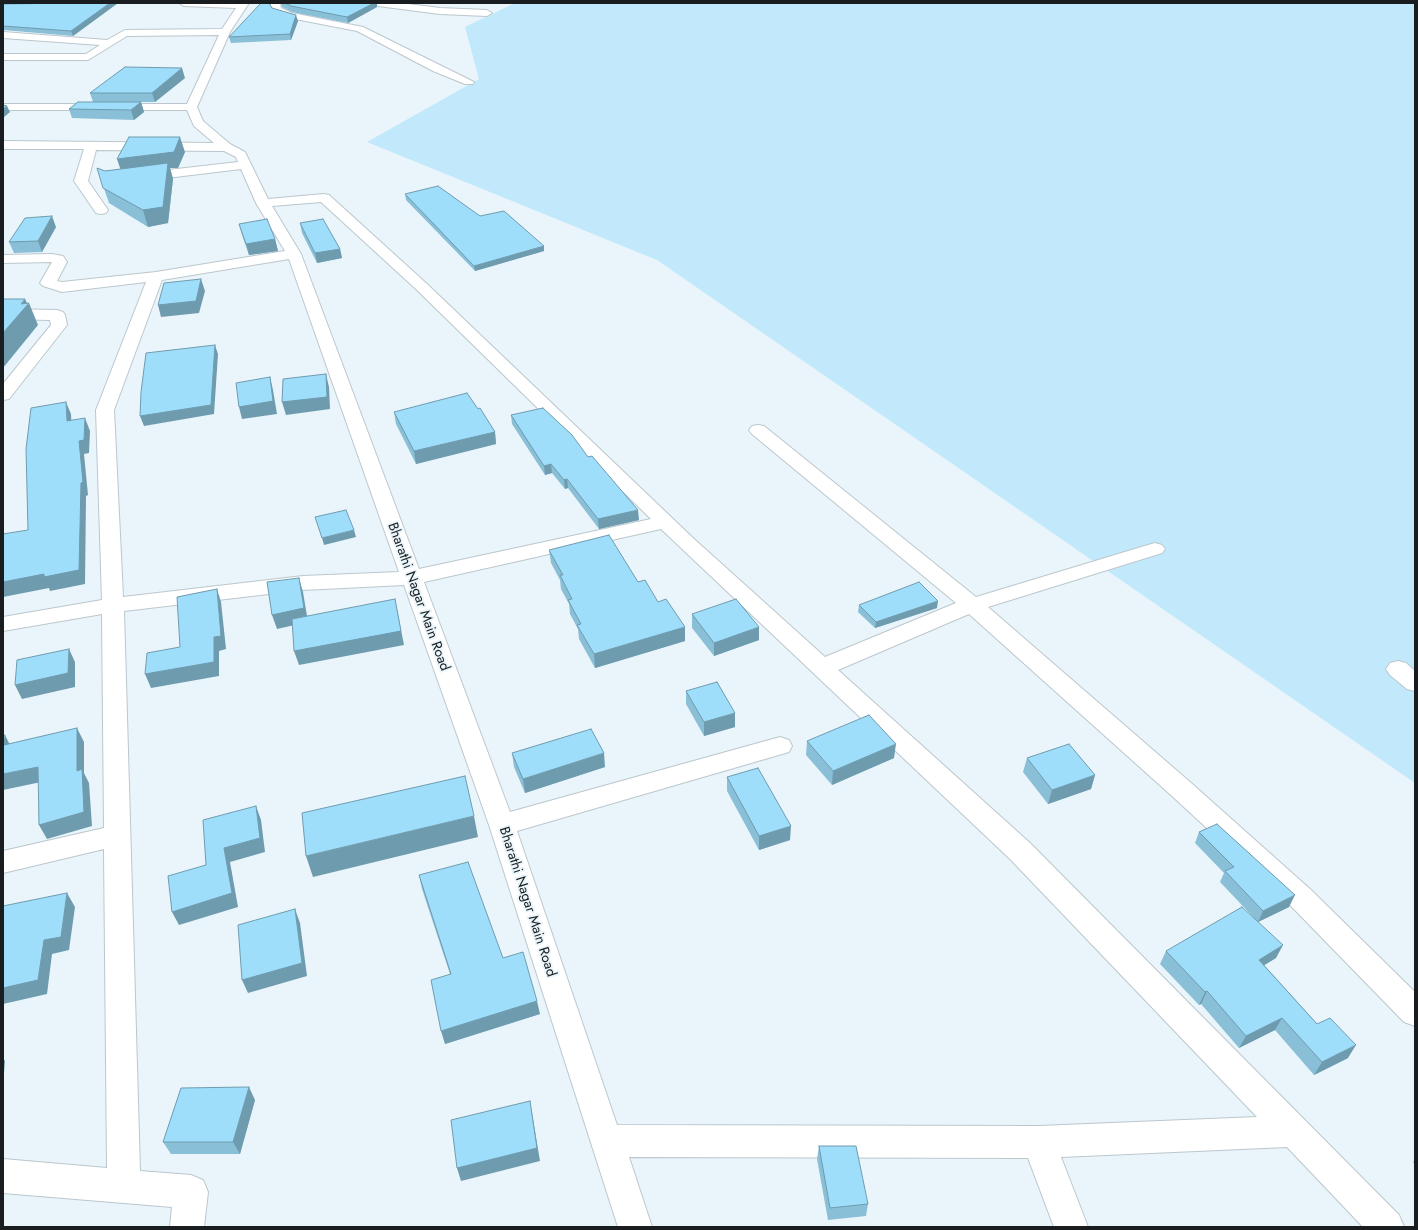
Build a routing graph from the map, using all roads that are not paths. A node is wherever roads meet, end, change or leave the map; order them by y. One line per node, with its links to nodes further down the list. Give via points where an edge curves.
1 (184, 3): 4 (street)
2 (277, 3): 10 (street, via 277,10 290,15 360,29)
3 (378, 3): 5 (street, via 440,11)
4 (243, 4): 6 (street)
5 (487, 13)
6 (225, 32): 8 (street, via 125,33); 12 (street)
7 (3, 34): 8 (street)
8 (111, 43): 9 (street, via 88,57)
9 (3, 57)
10 (469, 82)
11 (3, 107): 12 (street)
12 (191, 107): 15 (street, Bharathi Nagar Main Road, via 198,123)
13 (3, 145): 14 (street)
14 (90, 146): 15 (street); 19 (street, via 81,181)
15 (226, 147): 16 (street, Bharathi Nagar Main Road, via 241,155)
16 (246, 165): 17 (street); 18 (street, Bharathi Nagar Main Road)
17 (133, 178)
18 (263, 203): 20 (street, Bharathi Nagar Main Road); 28 (street, via 324,198 422,287)
19 (101, 210)
20 (294, 254): 22 (street); 30 (street, Bharathi Nagar Main Road)
21 (3, 259): 22 (street, via 58,259 60,262 48,283 62,287)
22 (156, 276): 31 (street, via 105,410)
23 (3, 314): 25 (street, via 57,315 59,325)
24 (3, 366): 25 (street)
25 (26, 366): 26 (street)
26 (3, 395)
27 (758, 430): 32 (street)
28 (665, 522): 30 (street); 34 (street)
29 (1156, 549): 32 (street)
30 (410, 578): 31 (street, via 303,583); 36 (street, Bharathi Nagar Main Road)
31 (113, 605): 33 (street); 37 (street)
32 (972, 605): 34 (street); 39 (street, via 1300,897)
33 (3, 624)
34 (823, 667): 40 (street, via 1020,851)
35 (780, 746): 36 (street)
36 (502, 825): 41 (street, Bharathi Nagar Main Road)
37 (116, 836): 38 (street); 44 (street)
38 (3, 862)
39 (1415, 1012)
40 (1294, 1131): 42 (street); 48 (street)
41 (606, 1141): 42 (street); 46 (street, Bharathi Nagar Main Road)
42 (1038, 1142): 47 (street)
43 (3, 1176): 44 (street)
44 (124, 1186): 45 (street, via 191,1192)
45 (187, 1227)
46 (635, 1227)
47 (1071, 1227)
48 (1387, 1227)

